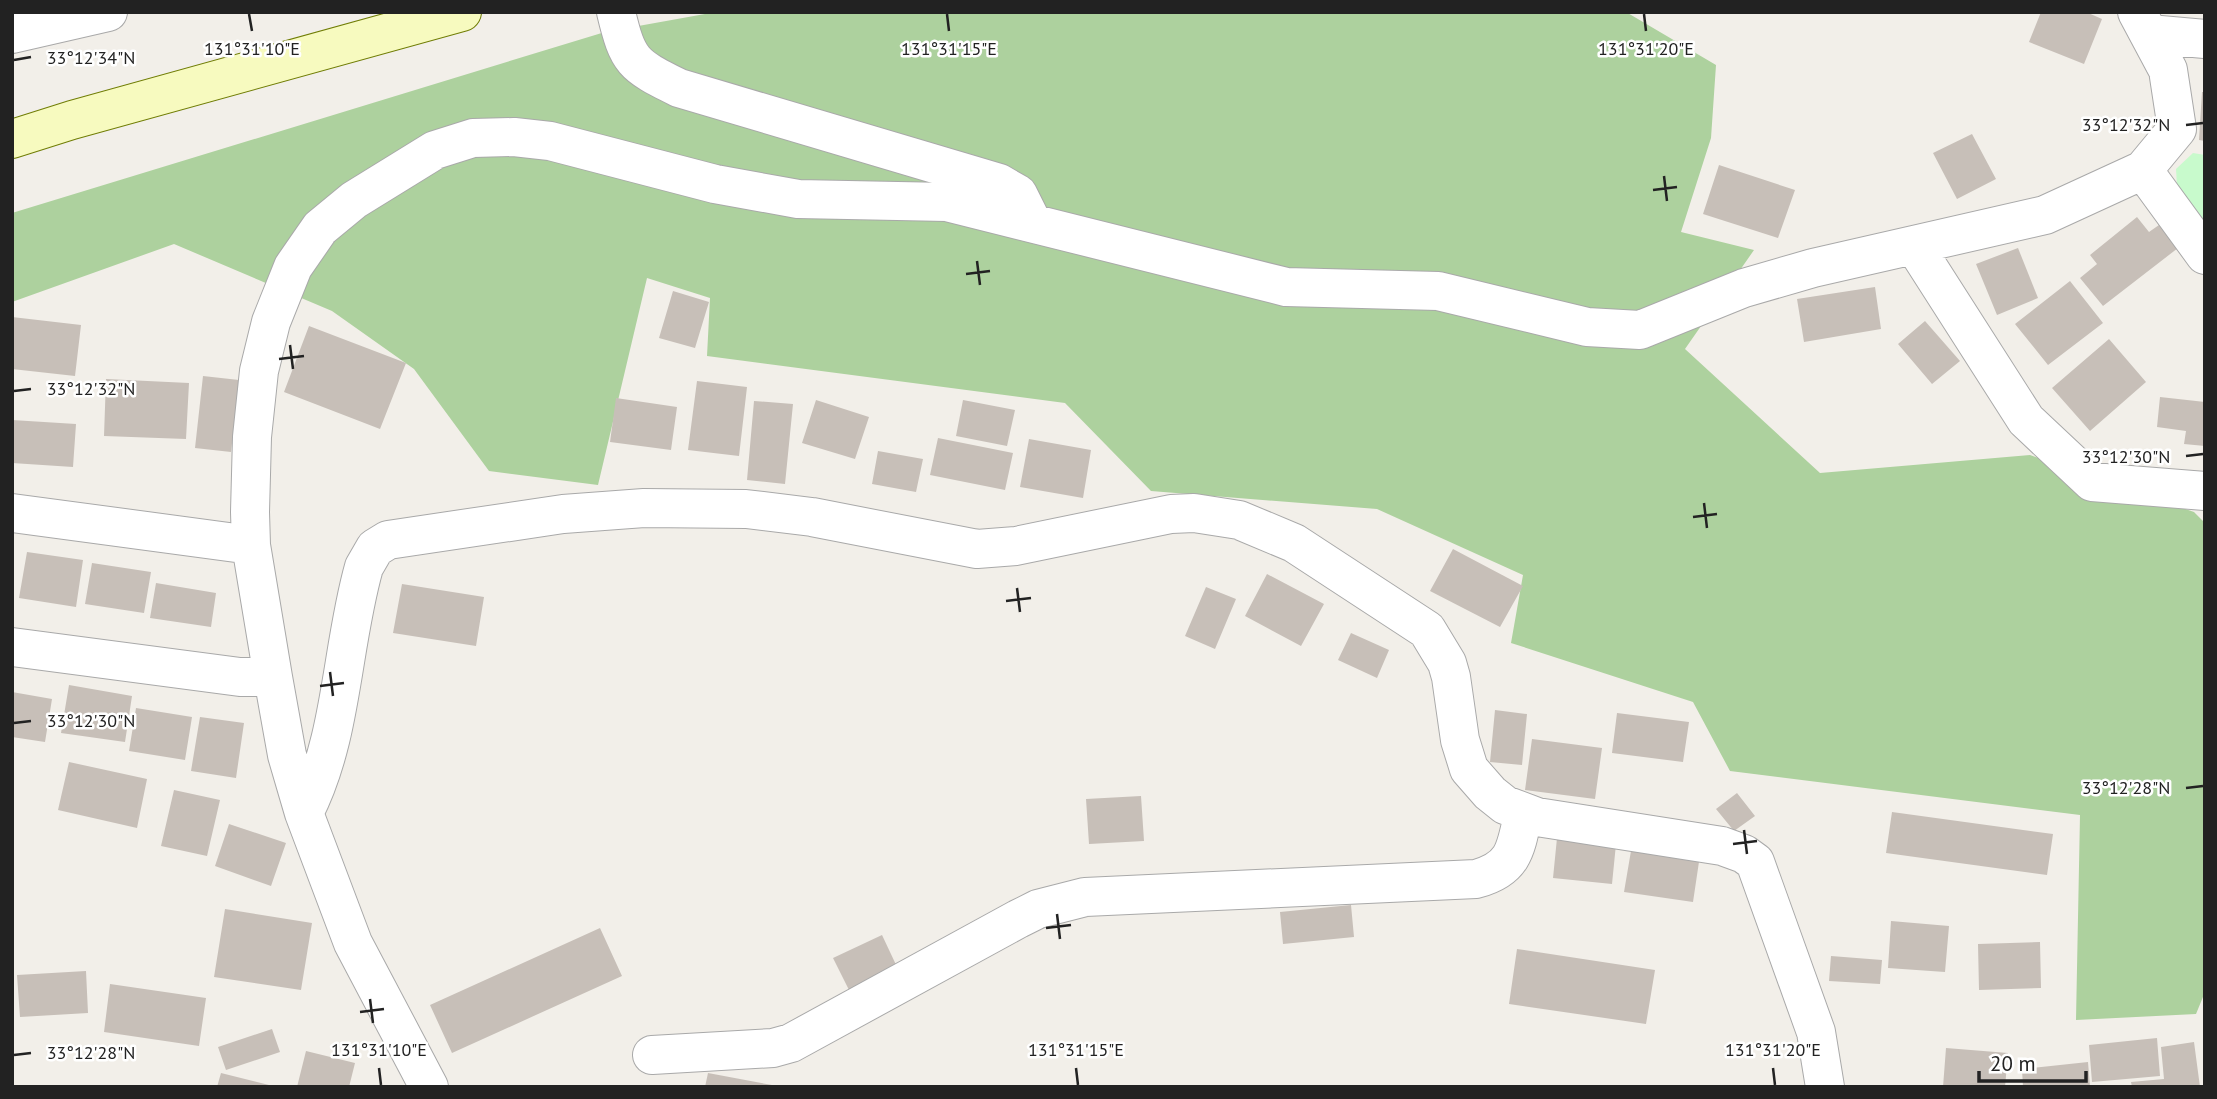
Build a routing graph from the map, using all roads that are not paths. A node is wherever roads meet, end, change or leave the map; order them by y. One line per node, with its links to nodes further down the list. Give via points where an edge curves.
1 (108, 12): 5 (street)
2 (462, 12): 7 (street)
3 (616, 12): 9 (street, via 625,49 634,62 669,83 999,183 1018,194)
4 (2143, 23): 6 (street); 8 (street, via 2168,70 2177,129)
5 (12, 34)
6 (2205, 39)
7 (12, 139)
8 (2143, 170): 10 (street, via 2045,215); 11 (street)
9 (1032, 222): 10 (street, via 1286,287 1438,291 1615,330 1640,330 1744,288); 14 (street, via 947,202 798,199 760,193 550,141 473,138 435,150 354,200 320,228 293,267 271,322 259,371 252,437)
10 (1914, 245): 12 (street, via 2026,420 2092,482)
11 (2205, 255)
12 (2205, 491)
13 (12, 513): 14 (street)
14 (251, 545): 16 (street)
15 (12, 647): 16 (street, via 240,677)
16 (273, 677): 17 (street)
17 (304, 813): 18 (street, via 329,750 359,585 375,548 388,540 563,514 644,508 746,509 812,517 978,549 1016,546 1171,514 1220,516 1259,526 1294,543 1427,630 1449,670 1469,769 1490,793); 20 (street, via 353,943)
18 (1523, 814): 19 (street, via 1511,858 1503,868 1476,879 1085,897 1038,909 791,1043); 21 (street, via 1722,846 1755,862 1816,1032)
19 (652, 1055)
20 (429, 1087)
21 (1825, 1087)

